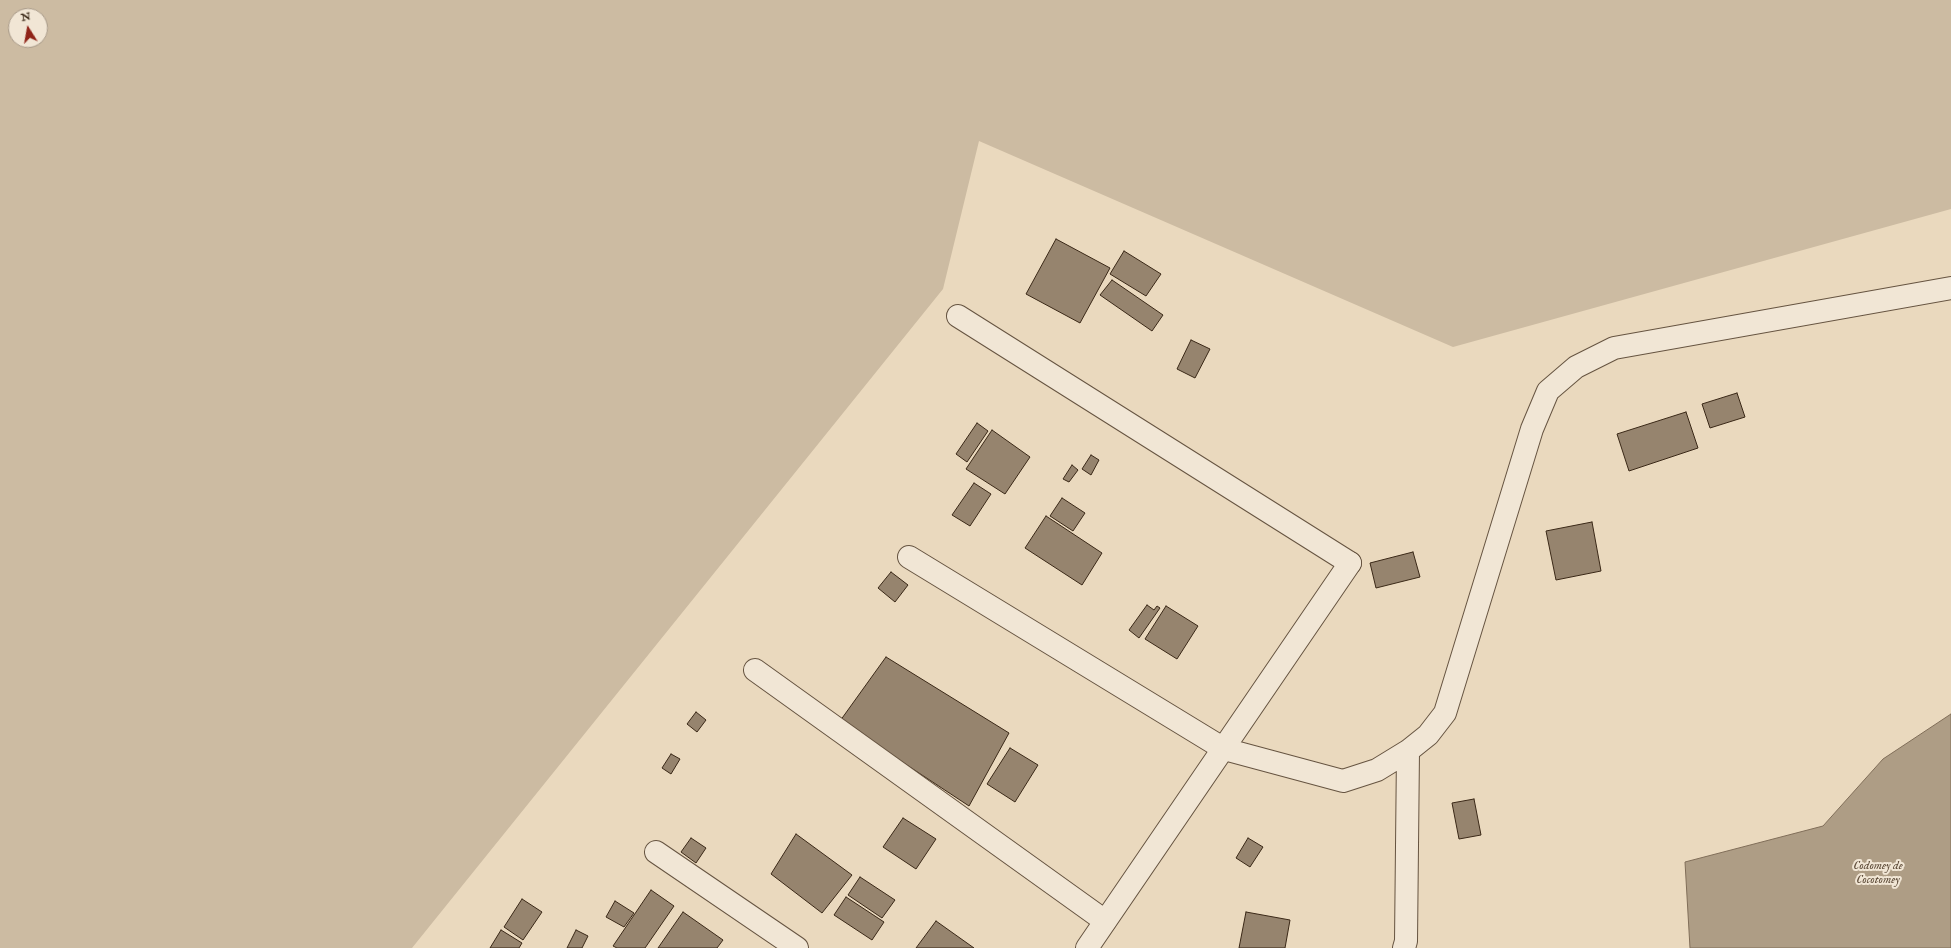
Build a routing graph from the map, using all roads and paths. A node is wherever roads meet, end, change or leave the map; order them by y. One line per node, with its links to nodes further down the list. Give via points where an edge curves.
1 (1951, 288): 6 (street, via 1614,348 1576,367 1548,391 1532,429 1445,713 1428,735)
2 (958, 316): 5 (street, via 1350,564)
3 (909, 557): 5 (street)
4 (755, 670): 8 (street)
5 (1224, 749): 6 (street, via 1343,781 1377,770); 8 (street)
6 (1408, 751): 11 (street)
7 (656, 852): 9 (street)
8 (1105, 921): 10 (street)
9 (797, 948)
10 (1087, 948)
11 (1404, 948)

